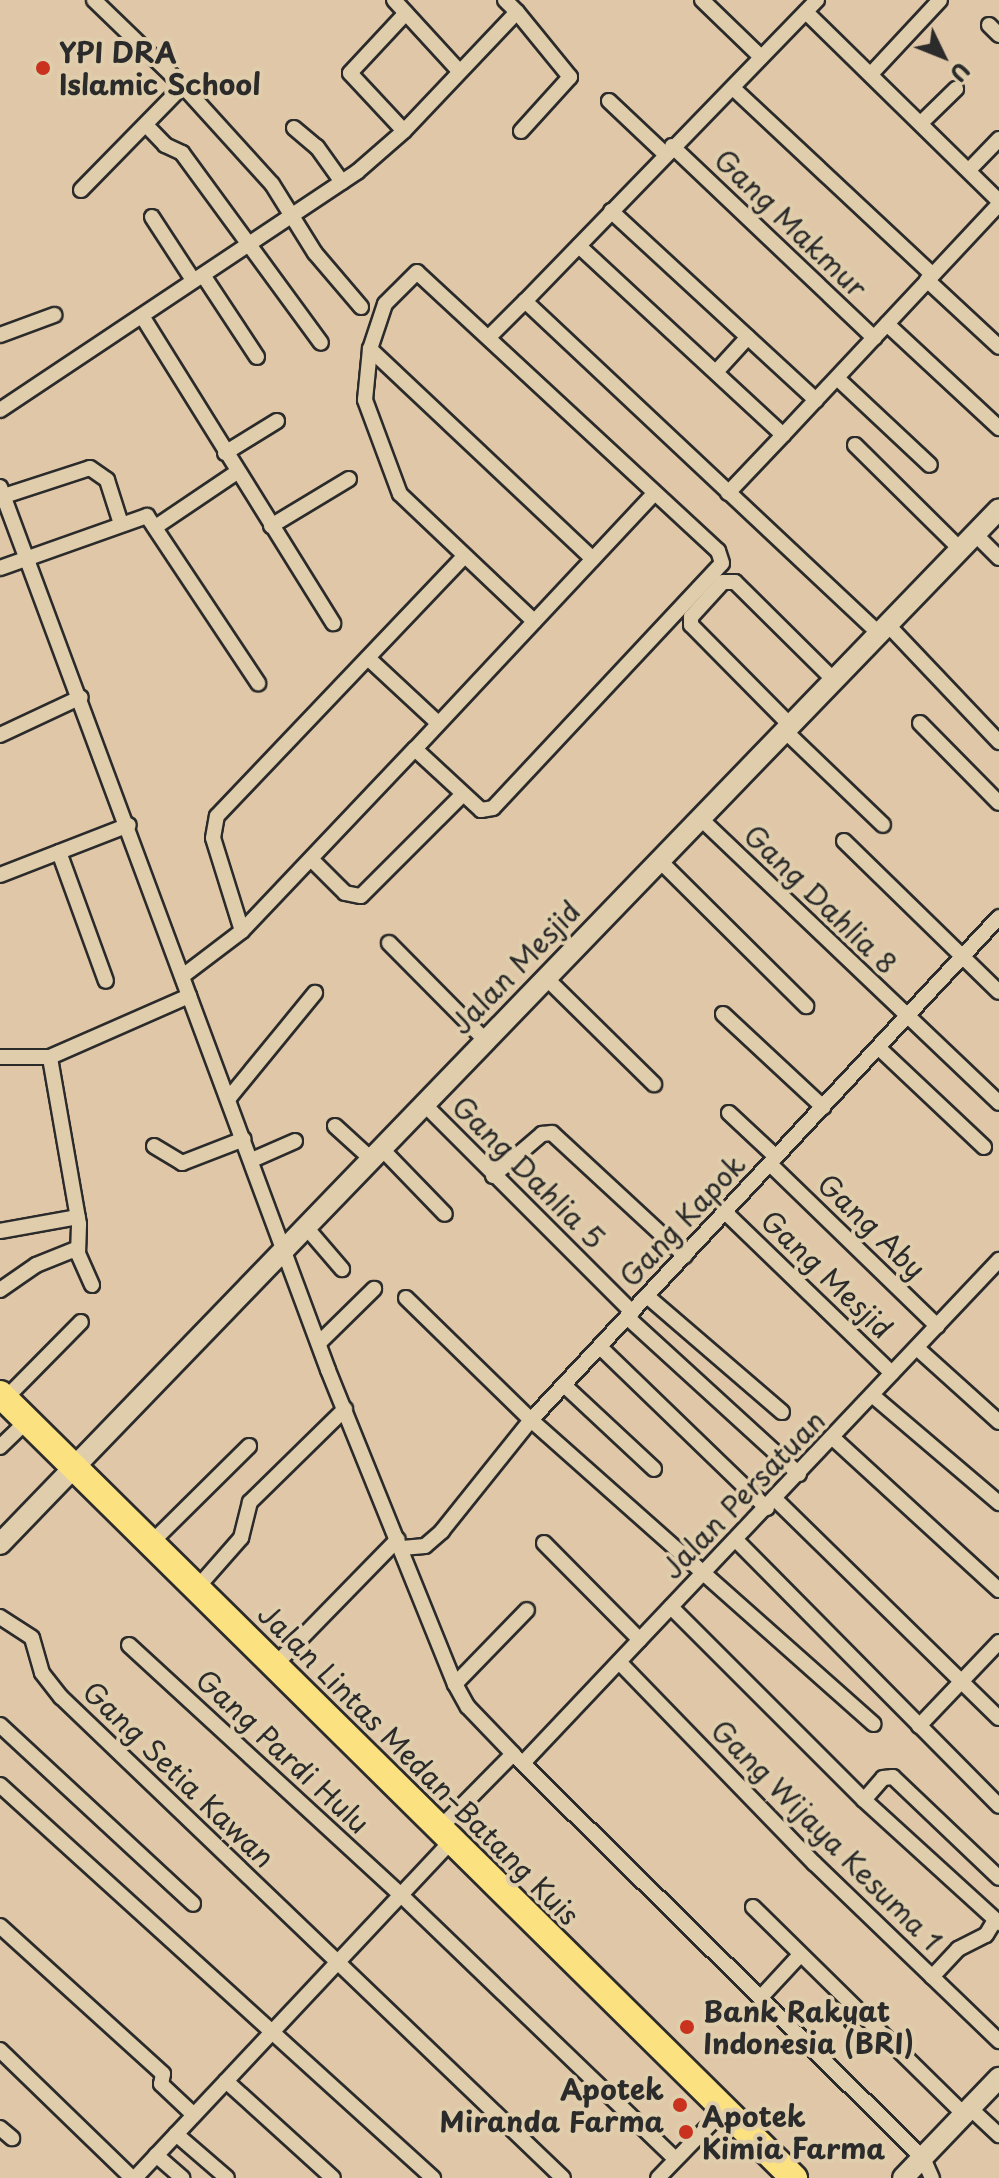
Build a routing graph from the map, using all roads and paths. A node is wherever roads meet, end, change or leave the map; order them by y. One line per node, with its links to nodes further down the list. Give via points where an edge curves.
1 (94, 0): 13 (street)
2 (394, 0): 9 (street)
3 (505, 0): 7 (street)
4 (702, 0): 10 (street)
5 (817, 0): 8 (street)
6 (940, 0): 12 (street)
7 (517, 12): 11 (street); 21 (street, via 570,77)
8 (806, 12): 10 (street); 12 (street)
9 (406, 13): 11 (street); 20 (street, via 350,73)
10 (761, 57): 14 (street)
11 (459, 71): 20 (street)
12 (871, 74): 17 (street)
13 (183, 86): 18 (street); 29 (street, via 272,184)
14 (733, 88): 23 (street); 34 (street)
15 (956, 89): 17 (street)
16 (609, 101): 23 (street, Gang Makmur)
17 (921, 123): 24 (street)
18 (146, 125): 26 (street); 31 (street, via 165,145 182,153)
19 (294, 128): 25 (street, via 317,147)
20 (404, 131): 25 (street)
21 (521, 131)
22 (999, 139): 24 (street)
23 (669, 150): 28 (street); 43 (street, Gang Makmur)
24 (969, 170): 27 (street)
25 (342, 182): 29 (street)
26 (81, 190)
27 (999, 203): 34 (street)
28 (611, 211): 32 (street); 42 (street)
29 (290, 216): 31 (street); 36 (street)
30 (152, 217): 33 (street)
31 (251, 244): 33 (street); 44 (street, via 265,273)
32 (579, 246): 35 (street); 48 (street)
33 (198, 277): 38 (street); 47 (street)
34 (930, 277): 39 (street); 45 (street)
35 (525, 301): 41 (street); 61 (street)
36 (361, 307)
37 (54, 315): 40 (street)
38 (142, 316): 51 (street); 56 (street)
39 (887, 324): 43 (street); 53 (street)
40 (0, 335)
41 (489, 337): 46 (street, via 417,272 385,304); 62 (street)
42 (748, 337): 48 (street); 50 (street)
43 (874, 338): 49 (street)
44 (321, 343)
45 (999, 347)
46 (370, 349): 69 (street, via 365,400 393,483); 71 (street)
47 (257, 357)
48 (716, 372): 54 (street)
49 (837, 378): 50 (street); 57 (street)
50 (816, 400): 54 (street)
51 (0, 410)
52 (277, 421): 56 (street)
53 (999, 428)
54 (783, 435): 61 (street)
55 (855, 445): 68 (street)
56 (225, 453): 58 (street)
57 (930, 465)
58 (237, 472): 65 (street); 66 (street)
59 (349, 479): 66 (street)
60 (2, 492): 64 (street, via 90,468 107,480); 72 (street)
61 (728, 493): 76 (street)
62 (654, 494): 71 (street); 87 (street, via 718,551 720,568 493,808 481,810)
63 (999, 509): 67 (street, Jalan Mesjid)
64 (121, 524): 65 (street, via 143,514); 72 (street)
65 (157, 526): 79 (street)
66 (271, 526): 75 (street)
67 (975, 534): 68 (street, Jalan Mesjid); 70 (street)
68 (960, 549): 76 (street, Jalan Mesjid)
69 (463, 558): 74 (street); 77 (street)
70 (999, 558)
71 (593, 559): 74 (street)
72 (28, 560): 73 (street); 80 (street)
73 (0, 568)
74 (534, 621): 81 (street)
75 (333, 623)
76 (882, 628): 78 (street, Jalan Mesjid); 85 (street)
77 (368, 658): 81 (street); 98 (street, via 214,821 213,838)
78 (832, 678): 83 (street, Jalan Mesjid); 83 (street, via 735,582 723,582 691,617 691,625)
79 (258, 683)
80 (81, 697): 84 (street); 90 (street)
81 (438, 723): 86 (street)
82 (920, 723): 88 (street)
83 (786, 727): 89 (street, Jalan Mesjid); 91 (street)
84 (0, 735)
85 (999, 742)
86 (415, 749): 87 (street); 95 (street)
87 (463, 794): 95 (street, via 361,896 345,893)
88 (999, 803)
89 (700, 818): 94 (street, Jalan Mesjid); 109 (street, Gang Dahlia 8)
90 (129, 825): 93 (street); 101 (street)
91 (883, 825)
92 (844, 841): 100 (street)
93 (59, 852): 96 (street); 103 (street)
94 (658, 859): 102 (street, Jalan Mesjid); 107 (street)
95 (313, 861): 98 (street)
96 (0, 875)
97 (999, 917): 100 (street, Gang Kapok)
98 (242, 931): 101 (street)
99 (389, 943): 110 (street)
100 (963, 956): 104 (street); 109 (street, Gang Kapok)
101 (184, 975): 106 (street)
102 (545, 977): 110 (street, Jalan Mesjid); 114 (street)
103 (106, 981)
104 (999, 992)
105 (315, 993): 115 (street)
106 (189, 996): 113 (street); 115 (street)
107 (806, 1006)
108 (723, 1014): 118 (street)
109 (907, 1017): 111 (street, Gang Kapok); 117 (street, Gang Dahlia 8)
110 (484, 1039): 116 (street, Jalan Mesjid)
111 (880, 1049): 118 (street, Gang Kapok); 124 (street)
112 (0, 1057): 113 (street)
113 (50, 1057): 131 (street)
114 (654, 1084)
115 (229, 1098): 121 (street)
116 (423, 1103): 125 (street, Jalan Mesjid); 128 (street, Gang Dahlia 5)
117 (999, 1103)
118 (823, 1107): 127 (street, Gang Kapok)
119 (729, 1113): 127 (street, Gang Aby)
120 (335, 1126): 125 (street)
121 (244, 1139): 123 (street, via 182,1163); 126 (street)
122 (295, 1141): 126 (street)
123 (154, 1146)
124 (984, 1147)
125 (375, 1152): 130 (street); 132 (street, Jalan Mesjid)
126 (252, 1160): 134 (street)
127 (773, 1160): 129 (street, Gang Kapok); 146 (street, Gang Aby)
128 (493, 1176): 136 (street, via 542,1134 552,1133); 144 (street, Gang Dahlia 5)
129 (725, 1212): 136 (street, Gang Kapok); 150 (street, Gang Mesjid)
130 (445, 1214)
131 (78, 1217): 133 (street); 135 (street)
132 (305, 1226): 134 (street, Jalan Mesjid); 138 (street)
133 (0, 1231)
134 (285, 1246): 147 (street); 162 (street, Jalan Mesjid)
135 (78, 1248): 139 (street); 141 (street, via 36,1265)
136 (685, 1256): 142 (street, Gang Kapok)
137 (997, 1267): 146 (street, Jalan Persatuan)
138 (342, 1269)
139 (92, 1285)
140 (374, 1289): 147 (street)
141 (0, 1290)
142 (647, 1296): 144 (street, Gang Kapok); 155 (street)
143 (406, 1298): 156 (street)
144 (630, 1314): 148 (street, Gang Kapok); 164 (street, Gang Dahlia 5)
145 (81, 1322): 153 (street)
146 (937, 1326): 149 (street, Jalan Persatuan)
147 (320, 1342): 154 (street)
148 (600, 1347): 151 (street, Gang Kapok); 165 (street)
149 (918, 1349): 150 (street, Jalan Persatuan); 158 (street)
150 (892, 1373): 152 (street, Jalan Persatuan)
151 (564, 1385): 156 (street, Gang Kapok); 163 (street)
152 (872, 1395): 159 (street, Jalan Persatuan); 166 (street)
153 (3, 1397): 157 (highway, Jalan Lintas Medan–Batang Kuis)
154 (345, 1409): 171 (street); 173 (street, via 250,1502 241,1538)
155 (782, 1412)
156 (531, 1420): 171 (street, Gang Kapok, via 442,1531 425,1546); 172 (street)
157 (27, 1421): 161 (street); 162 (highway, Jalan Lintas Medan–Batang Kuis)
158 (999, 1422)
159 (833, 1438): 164 (street, Jalan Persatuan); 174 (street)
160 (249, 1446): 168 (street)
161 (0, 1447)
162 (73, 1465): 168 (highway, Jalan Lintas Medan–Batang Kuis); 170 (street, Jalan Mesjid)
163 (654, 1469)
164 (799, 1474): 165 (street, Jalan Persatuan)
165 (771, 1503): 167 (street, Jalan Persatuan); 183 (street)
166 (999, 1503)
167 (736, 1540): 172 (street, Jalan Persatuan); 188 (street)
168 (151, 1543): 173 (highway, Jalan Lintas Medan–Batang Kuis)
169 (544, 1543): 178 (street)
170 (0, 1544)
171 (400, 1544): 182 (street); 184 (street)
172 (706, 1571): 175 (street, Jalan Persatuan); 186 (street)
173 (197, 1588): 182 (highway, Jalan Lintas Medan–Batang Kuis)
174 (999, 1590)
175 (671, 1607): 178 (street, Jalan Persatuan); 191 (street)
176 (527, 1610): 184 (street)
177 (0, 1617): 201 (street, Gang Setia Kawan, via 32,1638 42,1673 61,1697)
178 (640, 1640): 181 (street, Jalan Persatuan)
179 (129, 1645): 195 (street, Gang Pardi Hulu)
180 (998, 1646): 183 (street)
181 (620, 1663): 189 (street, Jalan Persatuan); 202 (street, Gang Wijaya Kesuma 1)
182 (274, 1666): 193 (highway, Jalan Lintas Medan–Batang Kuis)
183 (963, 1680): 185 (street); 188 (street)
184 (455, 1684): 189 (street, via 468,1707)
185 (999, 1718)
186 (874, 1724)
187 (0, 1725): 196 (street)
188 (919, 1726): 192 (street)
189 (518, 1759): 193 (street, Jalan Persatuan); 203 (street)
190 (0, 1785): 204 (street)
191 (864, 1800): 194 (street, via 883,1778 893,1777); 198 (street)
192 (999, 1806)
193 (446, 1834): 195 (street, Jalan Persatuan); 209 (highway, Jalan Lintas Medan–Batang Kuis)
194 (999, 1878)
195 (401, 1895): 201 (street, Jalan Persatuan); 218 (street, Gang Pardi Hulu)
196 (193, 1904)
197 (753, 1907): 200 (street)
198 (997, 1922): 202 (street, via 986,1935 958,1949)
199 (0, 1926): 211 (street, via 162,2072 161,2084)
200 (799, 1956): 203 (street); 210 (street)
201 (338, 1962): 204 (street, Jalan Persatuan); 224 (street, Gang Setia Kawan)
202 (932, 1977): 205 (street, Gang Wijaya Kesuma 1)
203 (762, 1996): 217 (street)
204 (273, 2032): 208 (street, Jalan Persatuan); 223 (street)
205 (999, 2041)
206 (0, 2050): 219 (street)
207 (999, 2078): 210 (street)
208 (226, 2081): 211 (street, Jalan Persatuan); 222 (street)
209 (724, 2110): 218 (street); 226 (highway, Jalan Lintas Medan–Batang Kuis)
210 (967, 2111): 214 (street); 217 (street)
211 (194, 2115): 213 (street, Jalan Persatuan)
212 (0, 2128): 215 (street)
213 (176, 2134): 216 (street, Jalan Persatuan); 221 (street)
214 (999, 2135)
215 (12, 2138)
216 (156, 2155): 219 (street, Jalan Persatuan); 220 (street)
217 (923, 2158): 227 (street); 228 (street)
218 (675, 2159): 225 (street)
219 (134, 2178)
220 (182, 2178)
221 (227, 2178)
222 (333, 2178)
223 (433, 2178)
224 (563, 2178)
225 (658, 2178)
226 (794, 2178)
227 (903, 2178)
228 (932, 2178)

